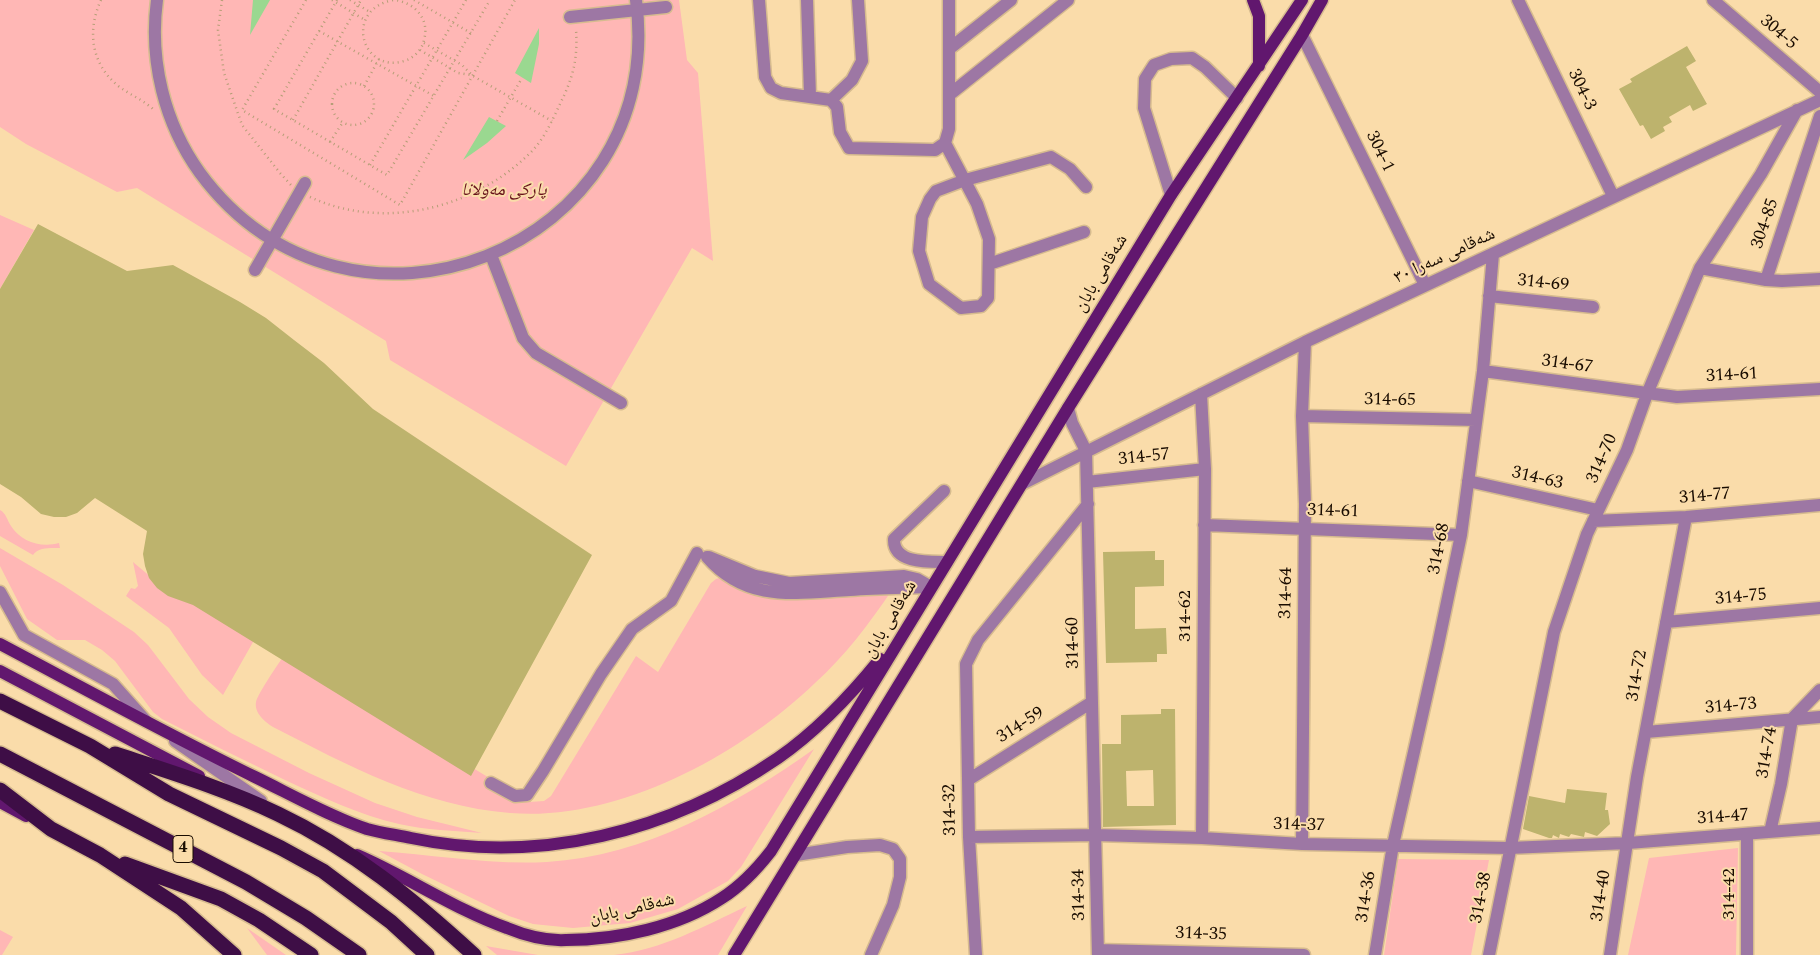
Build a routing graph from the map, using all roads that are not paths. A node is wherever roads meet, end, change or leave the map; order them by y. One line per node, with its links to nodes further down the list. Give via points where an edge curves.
1 (158, 0): 34 (street, via 154,23 157,73 171,121 189,158 214,192 245,221)
2 (759, 0): 21 (street, via 765,77 771,88 781,93)
3 (807, 0): 21 (street)
4 (858, 0): 23 (street, via 862,61 852,80)
5 (1011, 0): 17 (street)
6 (1068, 0): 20 (street)
7 (1253, 0): 18 (main road, via 1258,16)
8 (1302, 0): 18 (main road, شەقامی بابان)
9 (1322, 0): 16 (main road)
10 (1518, 0): 32 (street, 304-3)
11 (950, 1): 17 (street)
12 (1722, 3): 19 (street, 304-5)
13 (637, 5): 14 (street); 15 (street); 36 (street, via 640,27 636,73 624,119 603,161 574,198 538,229)
14 (666, 7)
15 (570, 17)
16 (1302, 35): 42 (street, 304-1); 51 (main road)
17 (948, 49): 20 (street)
18 (1259, 66): 22 (main road, شەقامی بابان)
19 (1820, 92)
20 (949, 95): 27 (street, via 950,129)
21 (810, 96): 23 (street)
22 (1237, 98): 31 (main road, شەقامی بابان); 31 (street, via 1192,58 1171,58 1154,65 1145,78 1144,108)
23 (831, 100): 27 (street, via 837,107 840,132 849,148 935,150)
24 (1820, 100): 25 (street, شەقامی سەرا ٣٠)
25 (1797, 110): 32 (street, شەقامی سەرا ٣٠); 38 (street, 314-70, via 1761,174)
26 (1820, 116): 41 (street, 304-85)
27 (946, 143): 28 (street)
28 (965, 180): 29 (street, via 1051,157 1070,169); 37 (street, via 989,239); 37 (street, via 936,192 930,199 922,217 919,251 929,284 961,308 981,306 988,298)
29 (1086, 187)
30 (303, 188): 34 (street)
31 (1171, 195): 68 (main road, شەقامی بابان)
32 (1613, 196): 35 (street, شەقامی سەرا ٣٠)
33 (1084, 232): 37 (street)
34 (273, 240): 36 (street, via 321,262 365,272 410,274 455,267); 39 (street)
35 (1493, 254): 42 (street, شەقامی سەرا ٣٠); 43 (street, 314-68)
36 (492, 255): 50 (street, via 528,345 536,353)
37 (989, 264)
38 (1700, 268): 41 (street); 49 (street, 314-70)
39 (255, 270)
40 (1820, 279): 41 (street)
41 (1766, 280)
42 (1425, 285): 45 (street, شەقامی سەرا ٣٠)
43 (1490, 296): 44 (street, 314-69); 46 (street, 314-68)
44 (1593, 307)
45 (1305, 342): 48 (street, شەقامی سەرا ٣٠); 52 (street, 314-64)
46 (1482, 371): 49 (street, 314-67); 53 (street, 314-68)
47 (1820, 389): 49 (street, 314-61, via 1677,397)
48 (1201, 394): 54 (street, شەقامی سەرا ٣٠); 55 (street, 314-62)
49 (1647, 394): 62 (street, 314-70, via 1627,450)
50 (621, 403)
51 (1068, 408): 54 (street); 58 (main road)
52 (1302, 416): 53 (street, 314-65); 65 (street, 314-64)
53 (1476, 420): 56 (street, 314-68)
54 (1086, 451): 57 (street, 314-60); 58 (street, شەقامی سەرا ٣٠)
55 (1205, 469): 57 (street, 314-57); 64 (street, 314-62)
56 (1468, 481): 62 (street, 314-63); 66 (street, 314-68)
57 (1087, 482): 60 (street, 314-60)
58 (1024, 483): 69 (main road)
59 (944, 491): 68 (street, via 894,539 894,544 895,549 912,560)
60 (1088, 504): 80 (street, 314-60); 87 (street, 314-32, via 978,640 966,664)
61 (1820, 505): 63 (street, 314-77)
62 (1596, 515): 63 (street, 314-77); 104 (street, 314-70, via 1554,632)
63 (1686, 516): 75 (street, 314-72)
64 (1204, 525): 65 (street, 314-61); 99 (street, 314-62)
65 (1305, 528): 66 (street, 314-61); 101 (street, 314-64)
66 (1461, 535): 103 (street, 314-68)
67 (698, 553): 88 (street, via 671,601 632,628 527,795 516,796)
68 (946, 564): 69 (main road); 70 (main road, شەقامی بابان)
69 (964, 578): 72 (main road)
70 (931, 588): 70 (street, via 917,578 904,576 778,582 707,557 723,574 749,587 773,593); 72 (main road); 74 (main road, شەقامی بابان)
71 (0, 592): 83 (street, via 24,635 113,684)
72 (951, 600): 106 (main road)
73 (1820, 608): 75 (street, 314-75)
74 (912, 620): 83 (main road, via 832,714 755,773 695,806 665,818 616,834 554,846 462,846 368,829 315,807); 102 (main road, شەقامی بابان, via 771,851 734,890 691,914 626,934 564,940 536,936 463,911 399,875)
75 (1666, 622): 84 (street, 314-72)
76 (0, 644): 83 (main road)
77 (0, 671): 90 (main road)
78 (1820, 690): 82 (street, 314-74)
79 (0, 701): 85 (highway)
80 (1092, 702): 87 (street, 314-59); 97 (street, 314-60)
81 (1820, 717): 82 (street, 314-73)
82 (1792, 720): 84 (street, 314-73); 95 (street, 314-74)
83 (146, 721): 92 (street)
84 (1646, 732): 100 (street, 314-72)
85 (90, 746): 90 (highway); 111 (highway, via 169,794 323,871 391,922)
86 (0, 754): 110 (highway, 4, via 246,882)
87 (968, 780): 98 (street, 314-32)
88 (491, 783)
89 (0, 790): 94 (highway)
90 (228, 792): 92 (highway)
91 (0, 802): 94 (main road)
92 (279, 814): 102 (highway)
93 (1820, 828): 95 (street, 314-47)
94 (51, 829): 105 (highway)
95 (1770, 832): 96 (street, 314-47)
96 (1747, 834): 100 (street, 314-47); 120 (street, 314-42)
97 (1096, 835): 98 (street, 314-37); 99 (street, 314-37); 107 (street, 314-34)
98 (969, 837): 115 (street, 314-32)
99 (1202, 838): 101 (street, 314-37)
100 (1628, 843): 104 (street, 314-37); 119 (street, 314-40)
101 (1302, 844): 103 (street, 314-37)
102 (335, 845): 112 (highway, via 392,884)
103 (1392, 845): 104 (street, 314-37); 117 (street, 314-36)
104 (1509, 848): 118 (street, 314-38)
105 (100, 855): 108 (highway, via 180,908); 109 (highway, via 221,899)
106 (796, 855): 113 (main road); 114 (street, via 847,847 880,845 893,849 900,859 900,877 893,905)
107 (1098, 952): 116 (street, 314-35)
108 (234, 955)
109 (311, 955)
110 (359, 955)
111 (427, 955)
112 (474, 955)
113 (734, 955)
114 (871, 955)
115 (976, 955)
116 (1304, 955)
117 (1375, 955)
118 (1489, 955)
119 (1610, 955)
120 (1747, 955)

